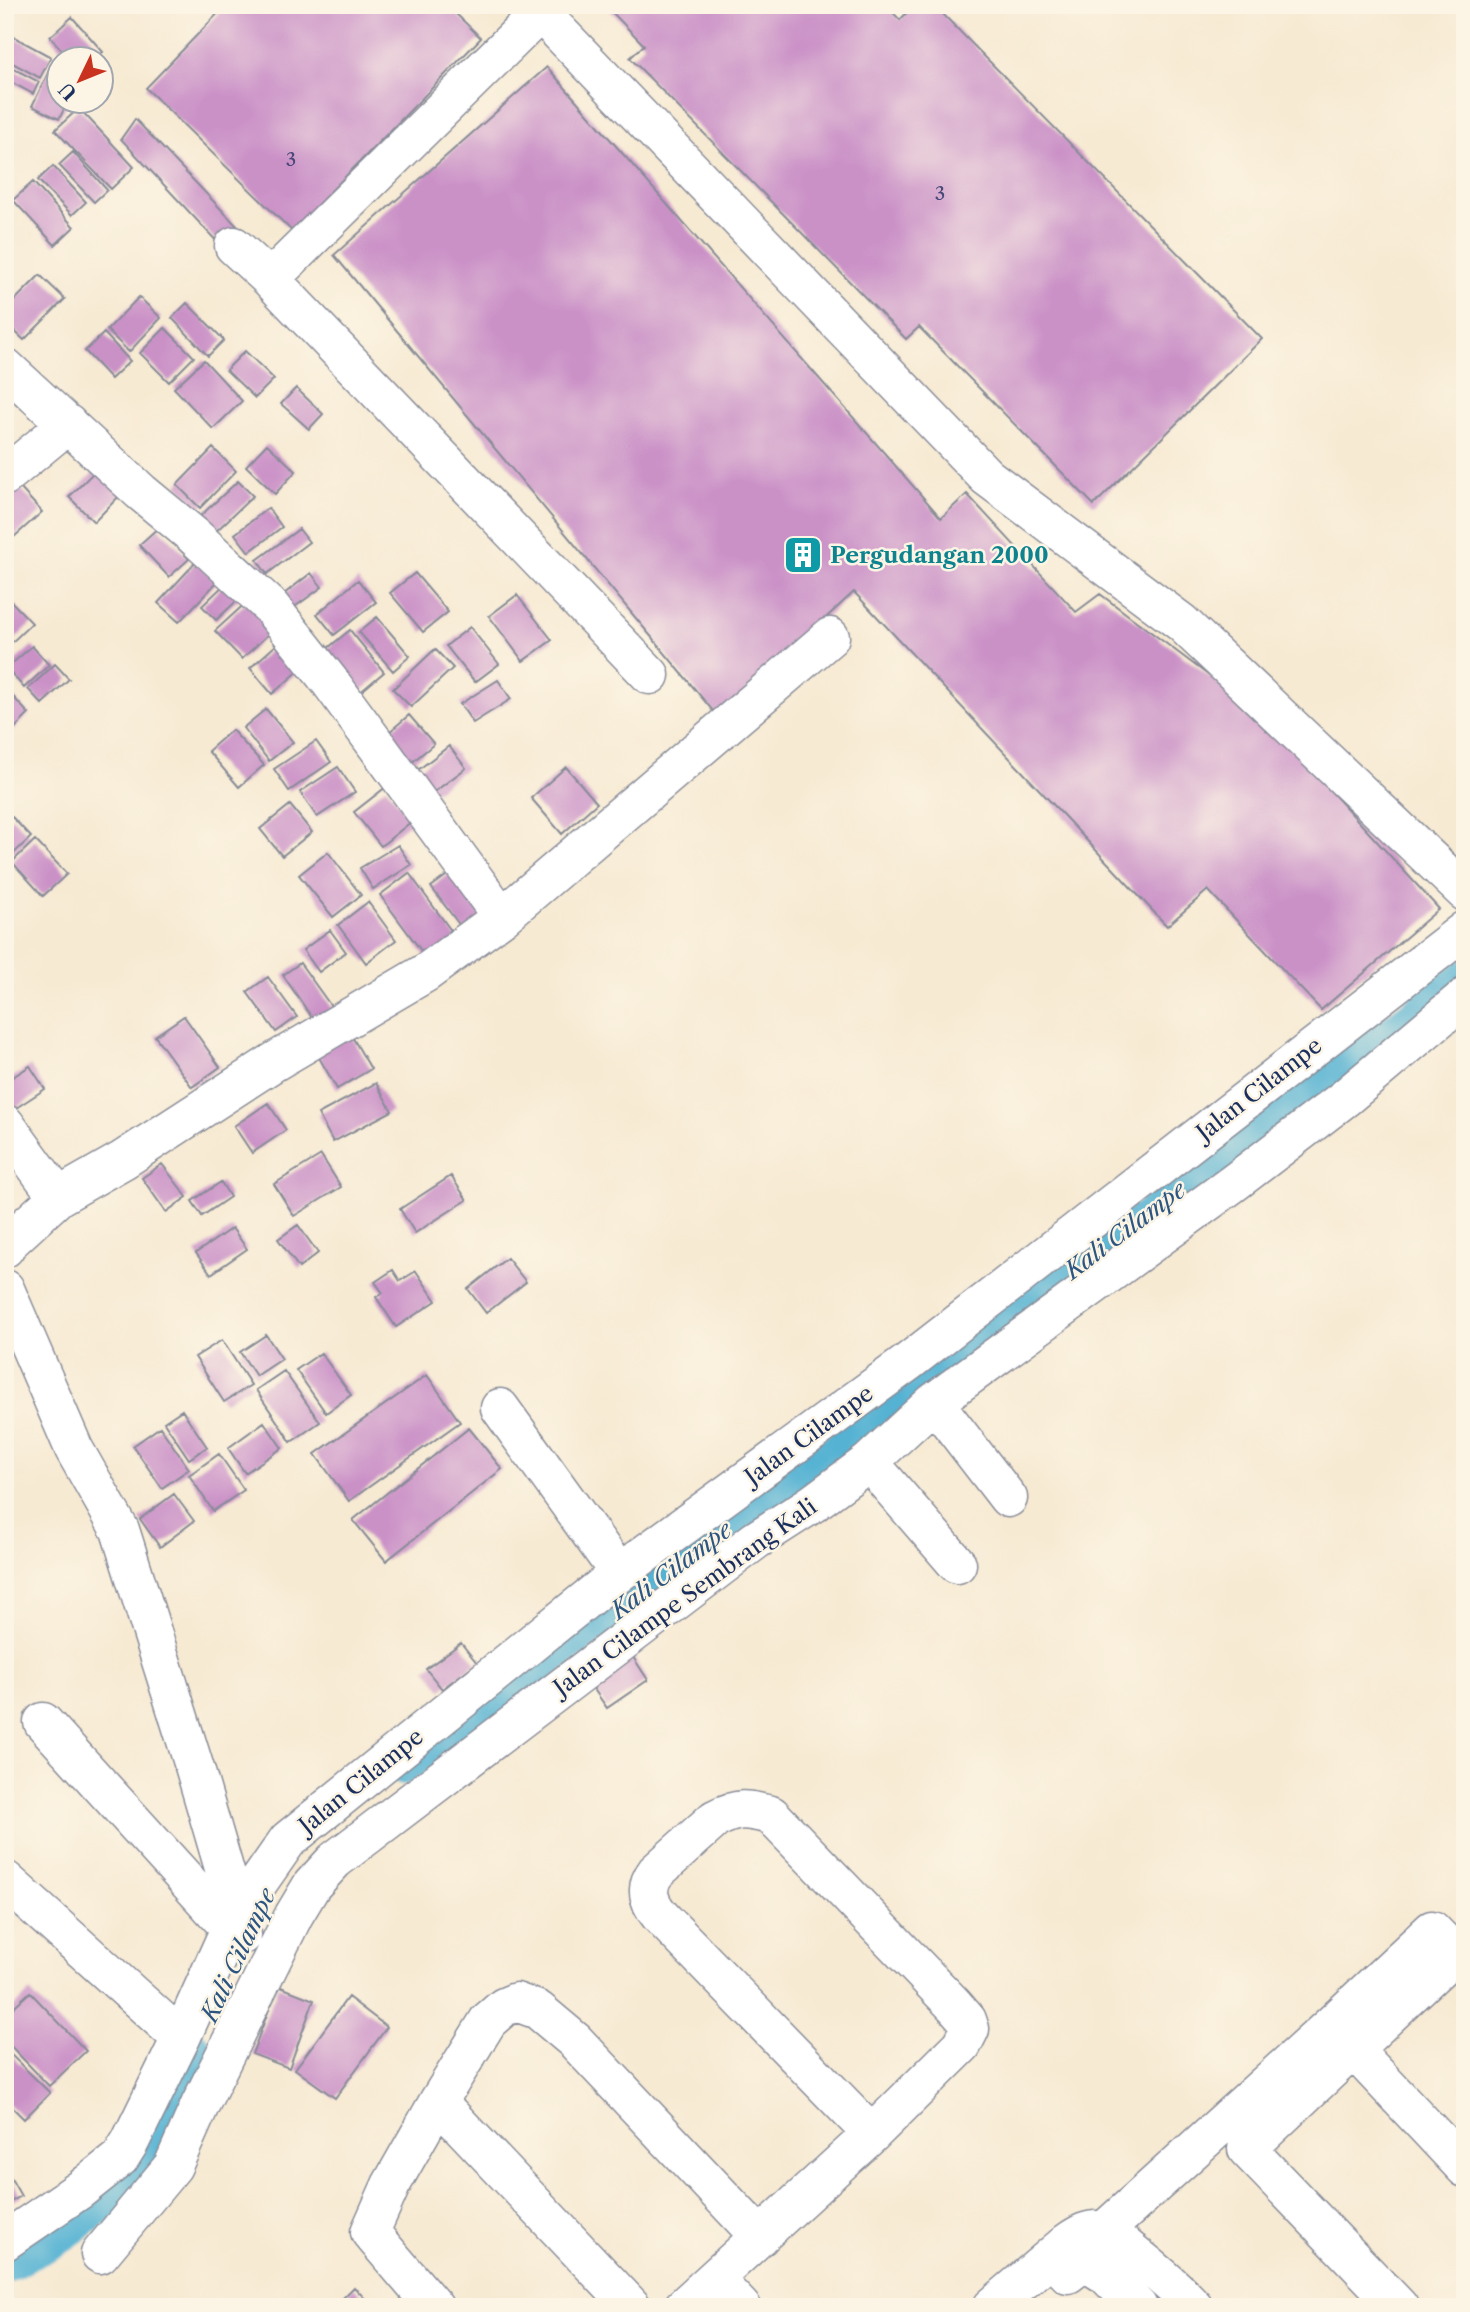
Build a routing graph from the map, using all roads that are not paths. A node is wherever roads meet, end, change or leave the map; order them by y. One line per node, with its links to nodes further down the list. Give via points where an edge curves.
1 (541, 8): 3 (street); 9 (street, via 987,477 1182,623)
2 (234, 246): 3 (street)
3 (270, 279): 8 (street)
4 (5, 367): 5 (street)
5 (68, 424): 6 (street); 10 (street, via 270,606)
6 (5, 476)
7 (830, 637): 10 (street)
8 (650, 675)
9 (1465, 892)
10 (502, 917): 14 (street, via 427,972)
11 (1465, 930): 22 (street, Jalan Cilampe, via 907,1363)
12 (1465, 998): 17 (street, Jalan Cilampe Sembrang Kali, via 1345,1098)
13 (5, 1124): 14 (street)
14 (58, 1197): 15 (street)
15 (5, 1248)
16 (5, 1289): 25 (street, via 74,1449 120,1530 195,1769)
17 (934, 1402): 19 (street, Jalan Cilampe Sembrang Kali); 20 (street)
18 (500, 1408): 22 (street)
19 (869, 1462): 21 (street); 26 (street, Jalan Cilampe Sembrang Kali, via 756,1540 335,1860 312,1885)
20 (1008, 1498)
21 (957, 1564)
22 (619, 1573): 25 (street, Jalan Cilampe, via 288,1840)
23 (43, 1722): 25 (street)
24 (5, 1880): 29 (street)
25 (234, 1921): 26 (street); 29 (street, Jalan Cilampe)
26 (276, 1953): 36 (street, Jalan Cilampe Sembrang Kali, via 173,2166)
27 (1461, 1954): 28 (street, via 1432,1930)
28 (1342, 2037): 32 (street); 35 (street); 46 (street, via 1247,2149)
29 (181, 2038): 34 (street, Jalan Cilampe, via 120,2158)
30 (438, 2102): 33 (street, via 488,2021 516,2002 538,2010 575,2040); 38 (street, via 370,2232); 39 (street)
31 (872, 2134): 31 (street, via 651,1903 649,1891 656,1872 726,1813 738,1809 771,1815 967,2020 970,2029 962,2045); 33 (street)
32 (1465, 2168)
33 (760, 2237): 37 (street)
34 (5, 2241)
35 (1097, 2248): 42 (street, via 1092,2230 1079,2234); 43 (street); 44 (street, via 1106,2274); 45 (street, via 1175,2286)
36 (100, 2254)
37 (714, 2279): 40 (street); 41 (street)
38 (433, 2307)
39 (632, 2307)
40 (683, 2307)
41 (741, 2307)
42 (992, 2307)
43 (1029, 2307)
44 (1138, 2307)
45 (1194, 2307)
46 (1399, 2307)

